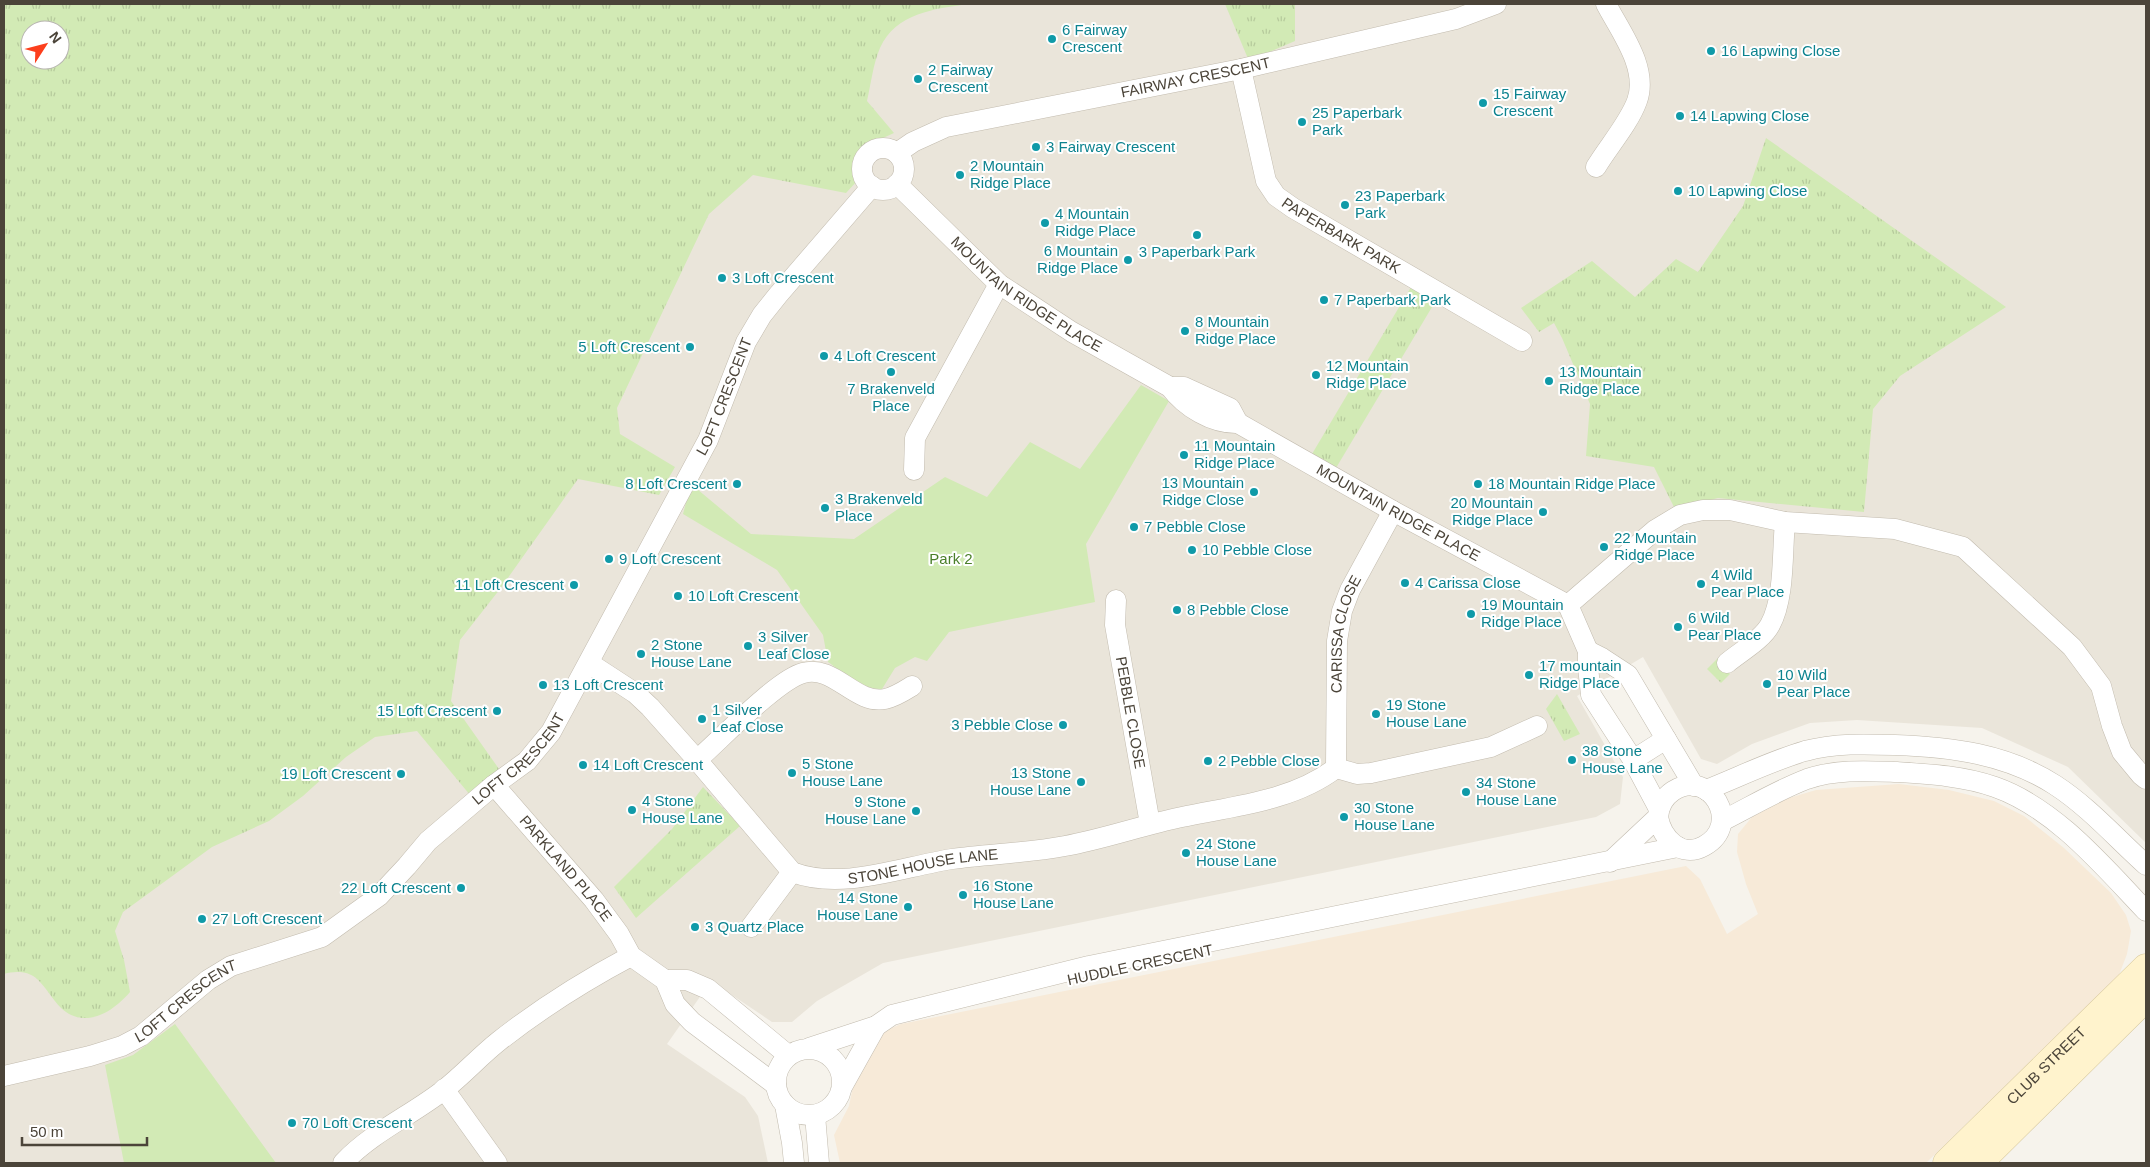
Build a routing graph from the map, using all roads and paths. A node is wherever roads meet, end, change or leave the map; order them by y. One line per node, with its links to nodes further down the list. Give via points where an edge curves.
1 (1496, 4): 3 (street, FAIRWAY CRESCENT, via 1456,20)
2 (1606, 4): 5 (street, via 1638,68 1640,84 1637,101)
3 (1241, 69): 4 (street, FAIRWAY CRESCENT, via 946,126); 9 (street, PAPERBARK PARK, via 1266,181 1276,196)
4 (897, 153): 6 (street, via 904,172); 7 (street, via 884,148 867,156 863,175)
5 (1596, 167)
6 (897, 184): 7 (street, via 885,190); 8 (street, MOUNTAIN RIDGE PLACE)
7 (872, 186): 16 (street, LOFT CRESCENT, via 778,295 746,342 708,440)
8 (999, 284): 10 (street, via 915,438); 11 (street, MOUNTAIN RIDGE PLACE, via 1072,332 1170,387 1184,386 1230,408 1238,423)
9 (1522, 341)
10 (914, 470)
11 (1393, 511): 14 (street, MOUNTAIN RIDGE PLACE); 23 (street, CARISSA CLOSE, via 1342,611 1337,641)
12 (1785, 522): 14 (street, via 1730,510 1702,510 1680,515 1655,530); 17 (street, via 1779,597 1770,624 1764,633); 24 (street, via 1895,529 1963,548 2072,647 2101,686 2122,752)
13 (1116, 600): 29 (street, PEBBLE CLOSE, via 1115,625)
14 (1568, 605): 15 (street)
15 (1588, 651): 20 (street, via 1628,675); 22 (street, via 1591,695)
16 (590, 663): 21 (street, via 635,693); 25 (street, LOFT CRESCENT, via 551,732 527,761)
17 (1727, 663)
18 (912, 686): 21 (street, via 900,694 877,700 822,673 804,672 779,687)
19 (1537, 726): 23 (street, via 1491,747 1371,773 1357,774)
20 (1666, 739): 22 (street); 26 (street)
21 (698, 760): 33 (street)
22 (1633, 760): 27 (street)
23 (1336, 768): 29 (street, STONE HOUSE LANE, via 1319,781 1275,798)
24 (2146, 779)
25 (494, 785): 36 (street, PARKLAND PLACE, via 594,900); 44 (street, LOFT CRESCENT, via 428,841 379,896 322,937 231,966 208,980 141,1036 122,1046)
26 (1700, 788): 27 (street, via 1679,787 1666,796); 28 (street, via 1715,798 1721,808); 32 (street, via 1821,748 1859,743 1976,752 2020,767 2055,785 2090,811)
27 (1659, 813): 30 (street, via 1660,829 1667,840); 31 (street)
28 (1722, 821): 30 (street, via 1711,842 1701,848); 34 (street, via 1788,787 1825,774 1899,772 1980,782 2014,796 2071,834)
29 (1150, 824): 33 (street, STONE HOUSE LANE, via 1066,846 950,860 842,880 812,878)
30 (1678, 847): 31 (street, HUDDLE CRESCENT)
31 (1610, 862): 40 (street, HUDDLE CRESCENT, via 1323,920 1288,934 982,1000 954,998 892,1014)
32 (2146, 865)
33 (792, 872): 35 (street)
34 (2146, 911)
35 (751, 927)
36 (631, 956): 38 (street); 47 (street, via 587,979 542,1009 498,1041)
37 (2144, 974): 54 (main road, CLUB STREET); 55 (main road, CLUB STREET)
38 (665, 980): 39 (street, via 687,980 708,989); 41 (street, via 675,1004 692,1022)
39 (746, 1022): 41 (street); 43 (street)
40 (876, 1026): 42 (street); 46 (street)
41 (726, 1047): 45 (street)
42 (809, 1048): 43 (street); 46 (street, via 830,1055 842,1074)
43 (788, 1055): 45 (street, via 776,1074)
44 (4, 1076)
45 (776, 1085): 48 (street)
46 (843, 1085): 49 (street, via 834,1105)
47 (444, 1089): 50 (street, via 363,1144); 51 (street)
48 (785, 1105): 49 (street, via 793,1112); 52 (street)
49 (815, 1115): 53 (street)
50 (343, 1163)
51 (497, 1163)
52 (794, 1163)
53 (819, 1163)
54 (1947, 1163)
55 (1978, 1163)

